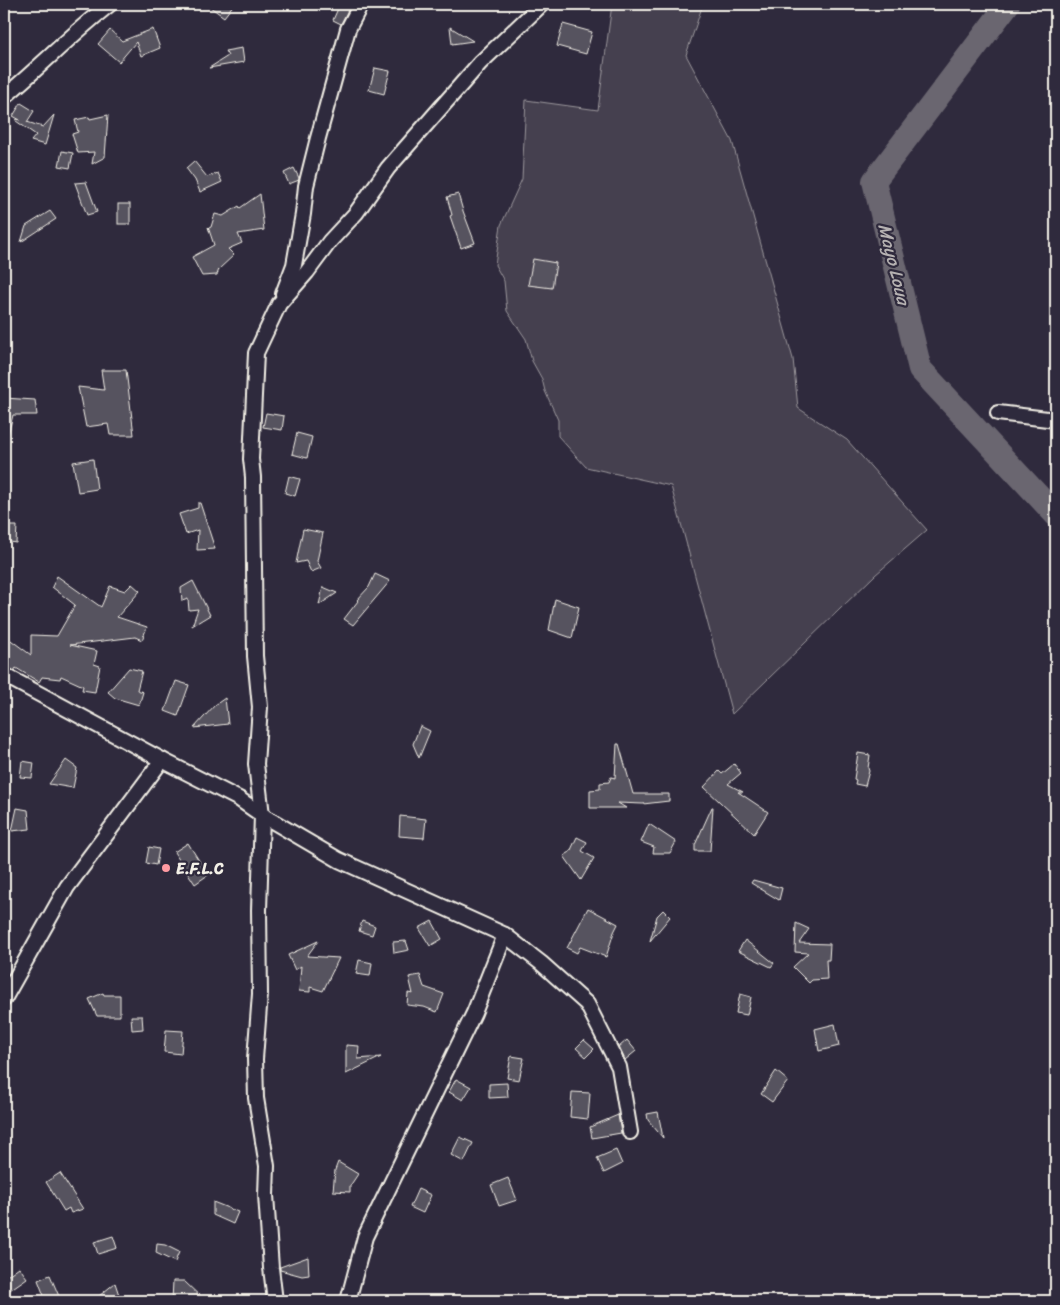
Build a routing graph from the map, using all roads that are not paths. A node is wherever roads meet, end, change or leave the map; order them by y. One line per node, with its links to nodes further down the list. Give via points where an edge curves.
1 (110, 4): 4 (street)
2 (361, 4): 5 (street, via 348,29 318,138 306,186 294,265)
3 (542, 4): 5 (street, via 480,64 388,168 356,213)
4 (4, 97)
5 (279, 304): 10 (street, via 256,353 251,459 260,707 256,764)
6 (998, 413): 7 (street)
7 (1056, 420)
8 (4, 676): 9 (street)
9 (162, 760): 10 (street, via 239,799); 12 (street, via 67,887)
10 (262, 815): 11 (street, via 339,860); 14 (street, via 256,1098 267,1166 266,1195)
11 (505, 935): 13 (street, via 587,1004 619,1067); 15 (street, via 474,1013 365,1237)
12 (4, 999)
13 (630, 1132)
14 (275, 1301)
15 (348, 1301)

